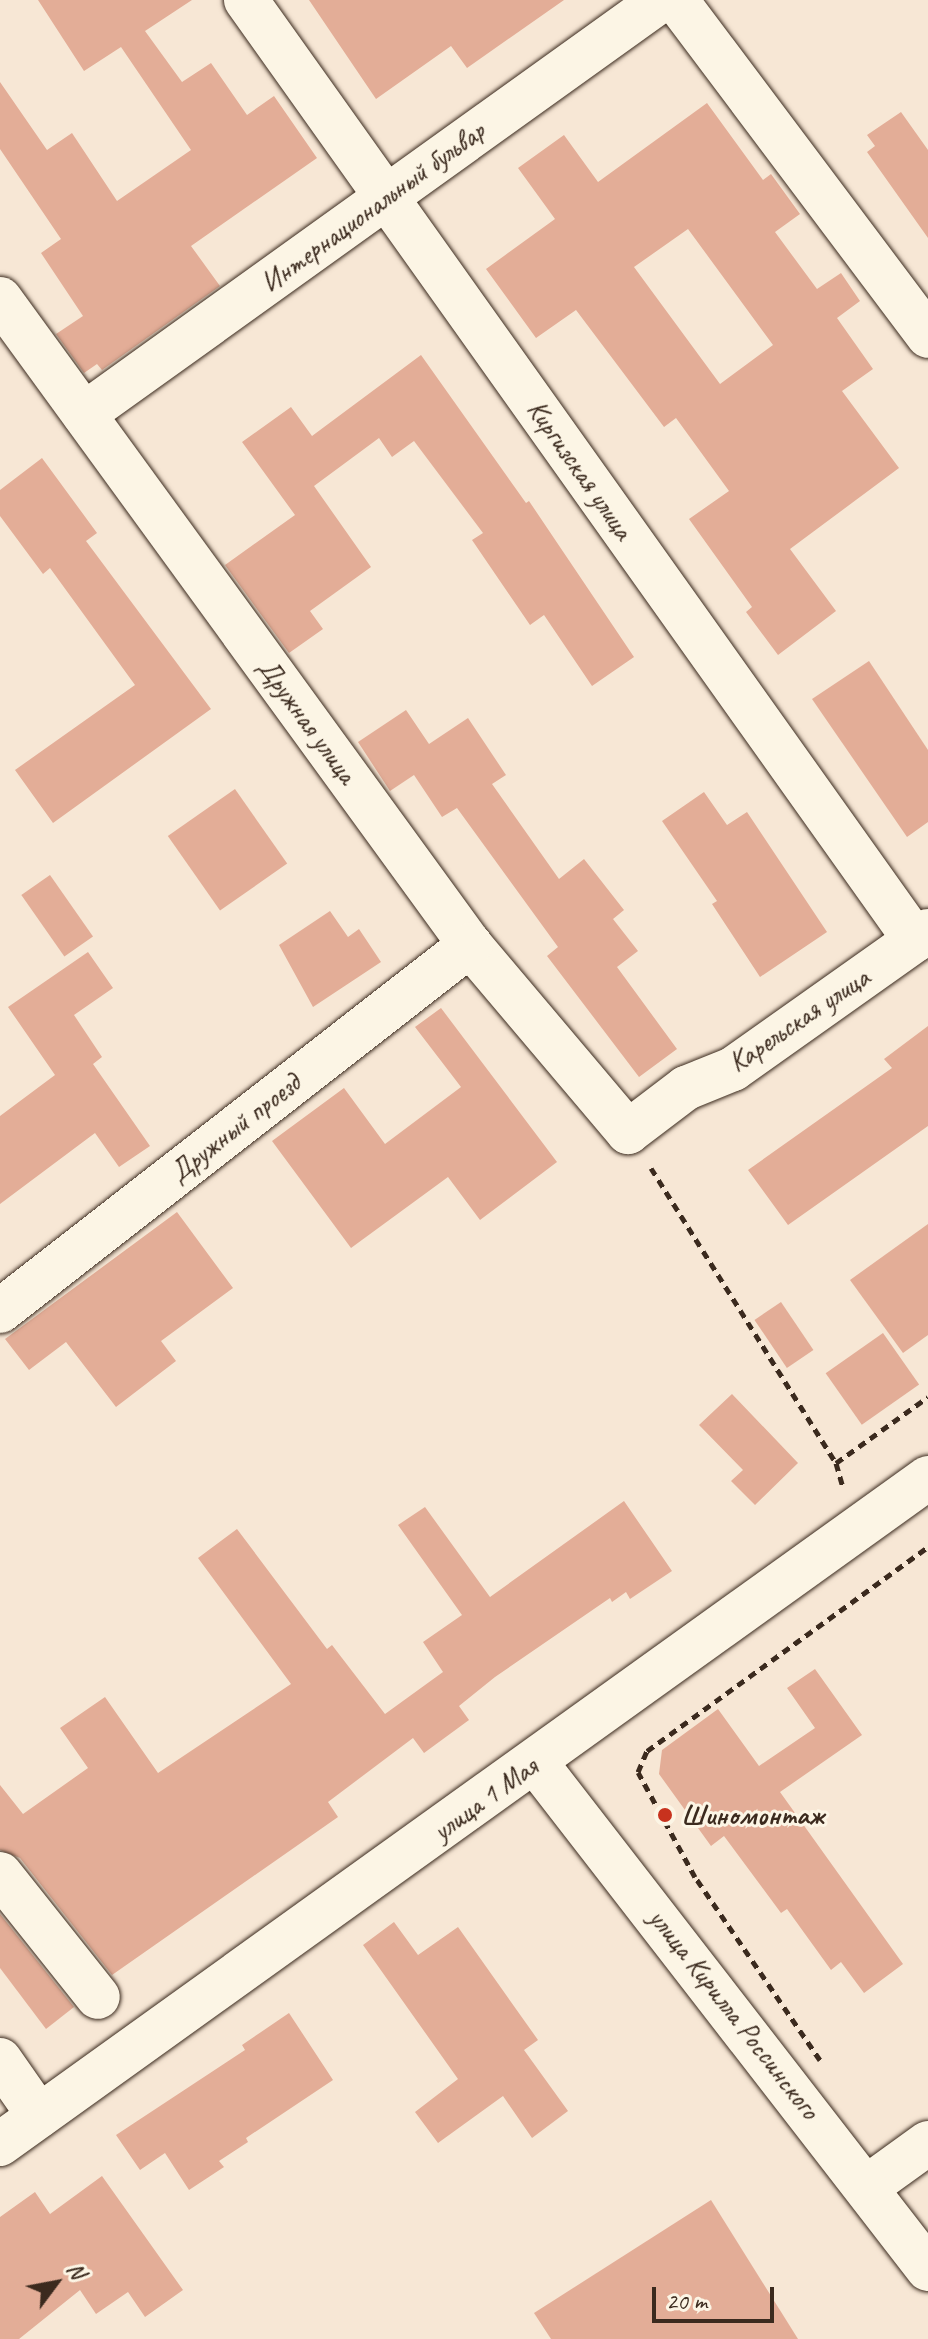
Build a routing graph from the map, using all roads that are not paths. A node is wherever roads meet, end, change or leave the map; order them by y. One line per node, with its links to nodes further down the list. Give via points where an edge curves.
1 (246, 0): 4 (street, Киргизская улица)
2 (661, 0): 4 (street, Интернациональный бульвар)
3 (676, 0): 6 (street)
4 (386, 197): 7 (street, Интернациональный бульвар); 8 (street, Киргизская улица)
5 (0, 299): 7 (street, Дружная улица)
6 (928, 336)
7 (84, 414): 9 (street, Дружная улица)
8 (922, 936): 10 (street, Карельская улица, via 733,1069 686,1088)
9 (470, 945): 10 (street, Дружная улица); 11 (street, Дружный проезд)
10 (628, 1132)
11 (0, 1311)
12 (928, 1478): 13 (street, улица 1 Мая)
13 (536, 1763): 17 (street, улица 1 Мая); 20 (street, улица Кирилла Россинского)
14 (0, 1874): 15 (street)
15 (98, 1997)
16 (0, 2060): 17 (street)
17 (39, 2116): 19 (street, улица 1 Мая)
18 (928, 2143): 20 (street)
19 (0, 2144)
20 (867, 2187): 21 (street, улица Кирилла Россинского)
21 (928, 2269)

